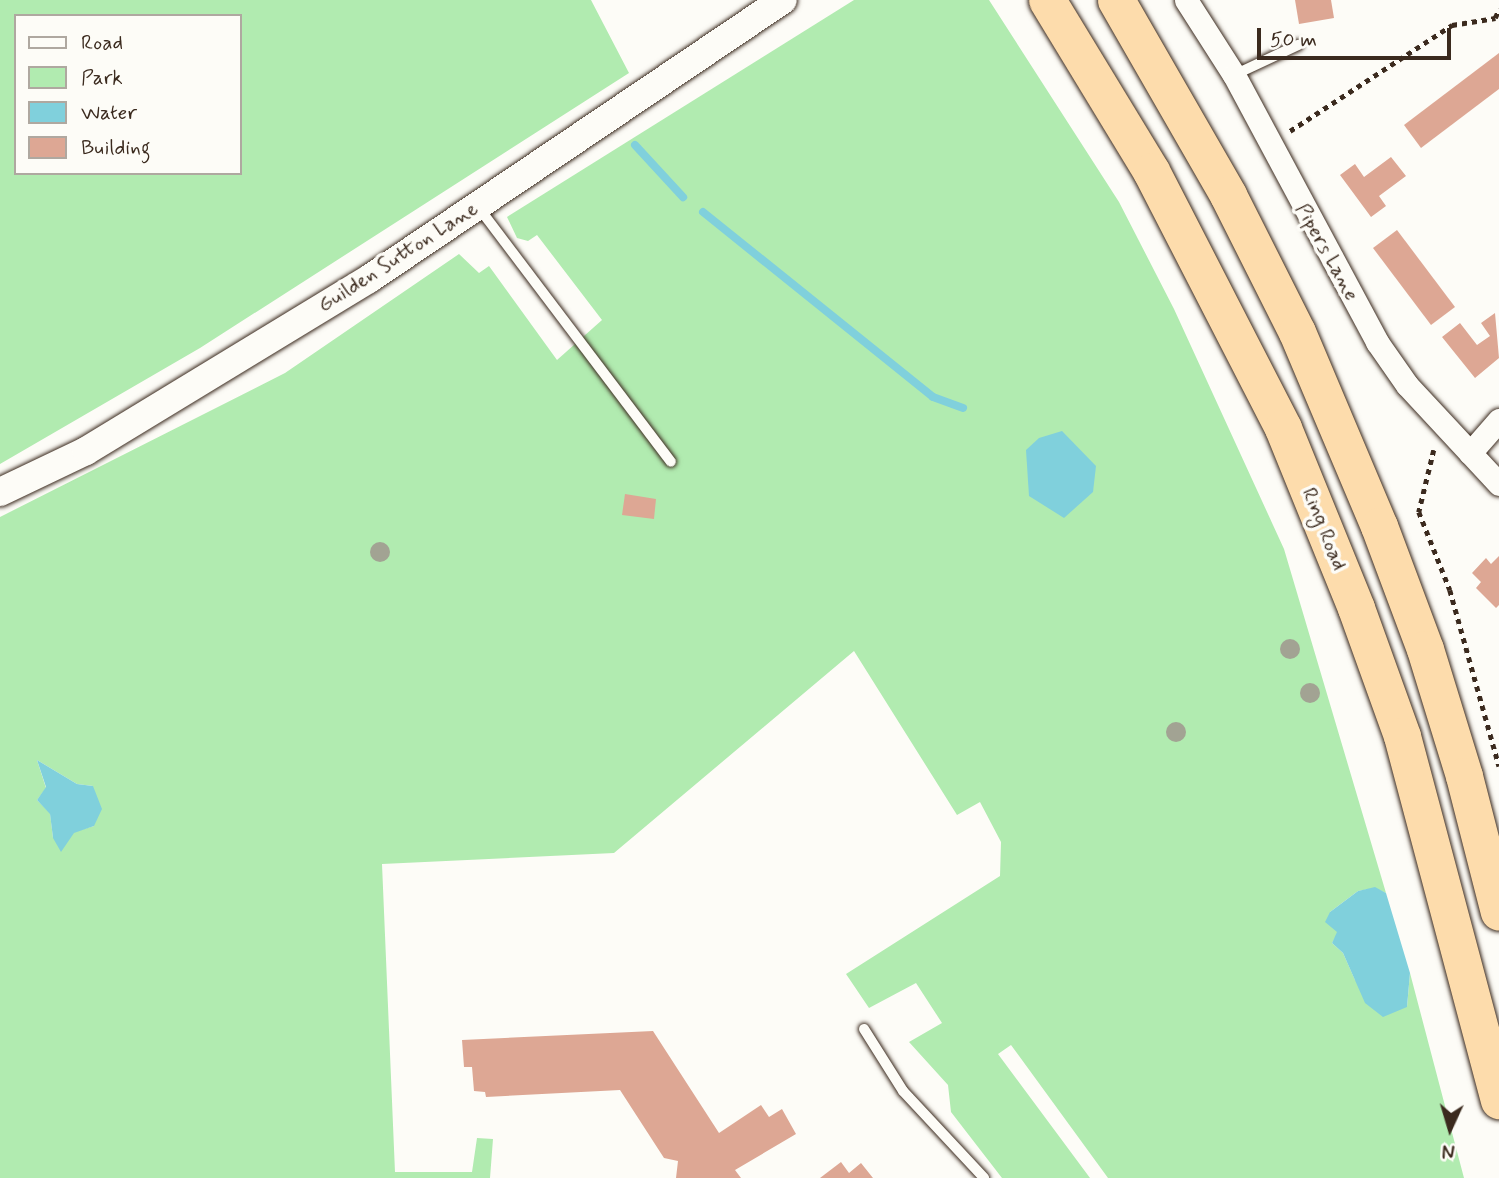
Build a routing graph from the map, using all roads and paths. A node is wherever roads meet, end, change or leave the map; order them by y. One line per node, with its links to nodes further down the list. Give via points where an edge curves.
1 (783, 0): 9 (street, Guilden Sutton Lane)
2 (1046, 0): 19 (highway, Ring Road, via 1151,171 1283,428 1402,736)
3 (1116, 0): 17 (highway, via 1228,195 1284,307 1374,514 1429,662)
4 (1186, 0): 7 (street, Pipers Lane)
5 (1499, 9): 8 (path, via 1495,18 1452,25)
6 (1298, 45): 7 (lane)
7 (1234, 75): 8 (street, Pipers Lane)
8 (1269, 145): 11 (street, Pipers Lane, via 1377,342)
9 (477, 206): 13 (lane); 15 (street, Guilden Sutton Lane, via 369,279 86,451)
10 (1499, 420): 12 (street)
11 (1441, 422): 12 (street, Pipers Lane); 16 (path, via 1419,512 1450,590)
12 (1470, 453): 14 (street, Pipers Lane)
13 (671, 462)
14 (1499, 484)
15 (0, 492)
16 (1499, 766)
17 (1499, 912)
18 (864, 1029): 20 (lane, via 902,1091)
19 (1499, 1100)
20 (984, 1178)

